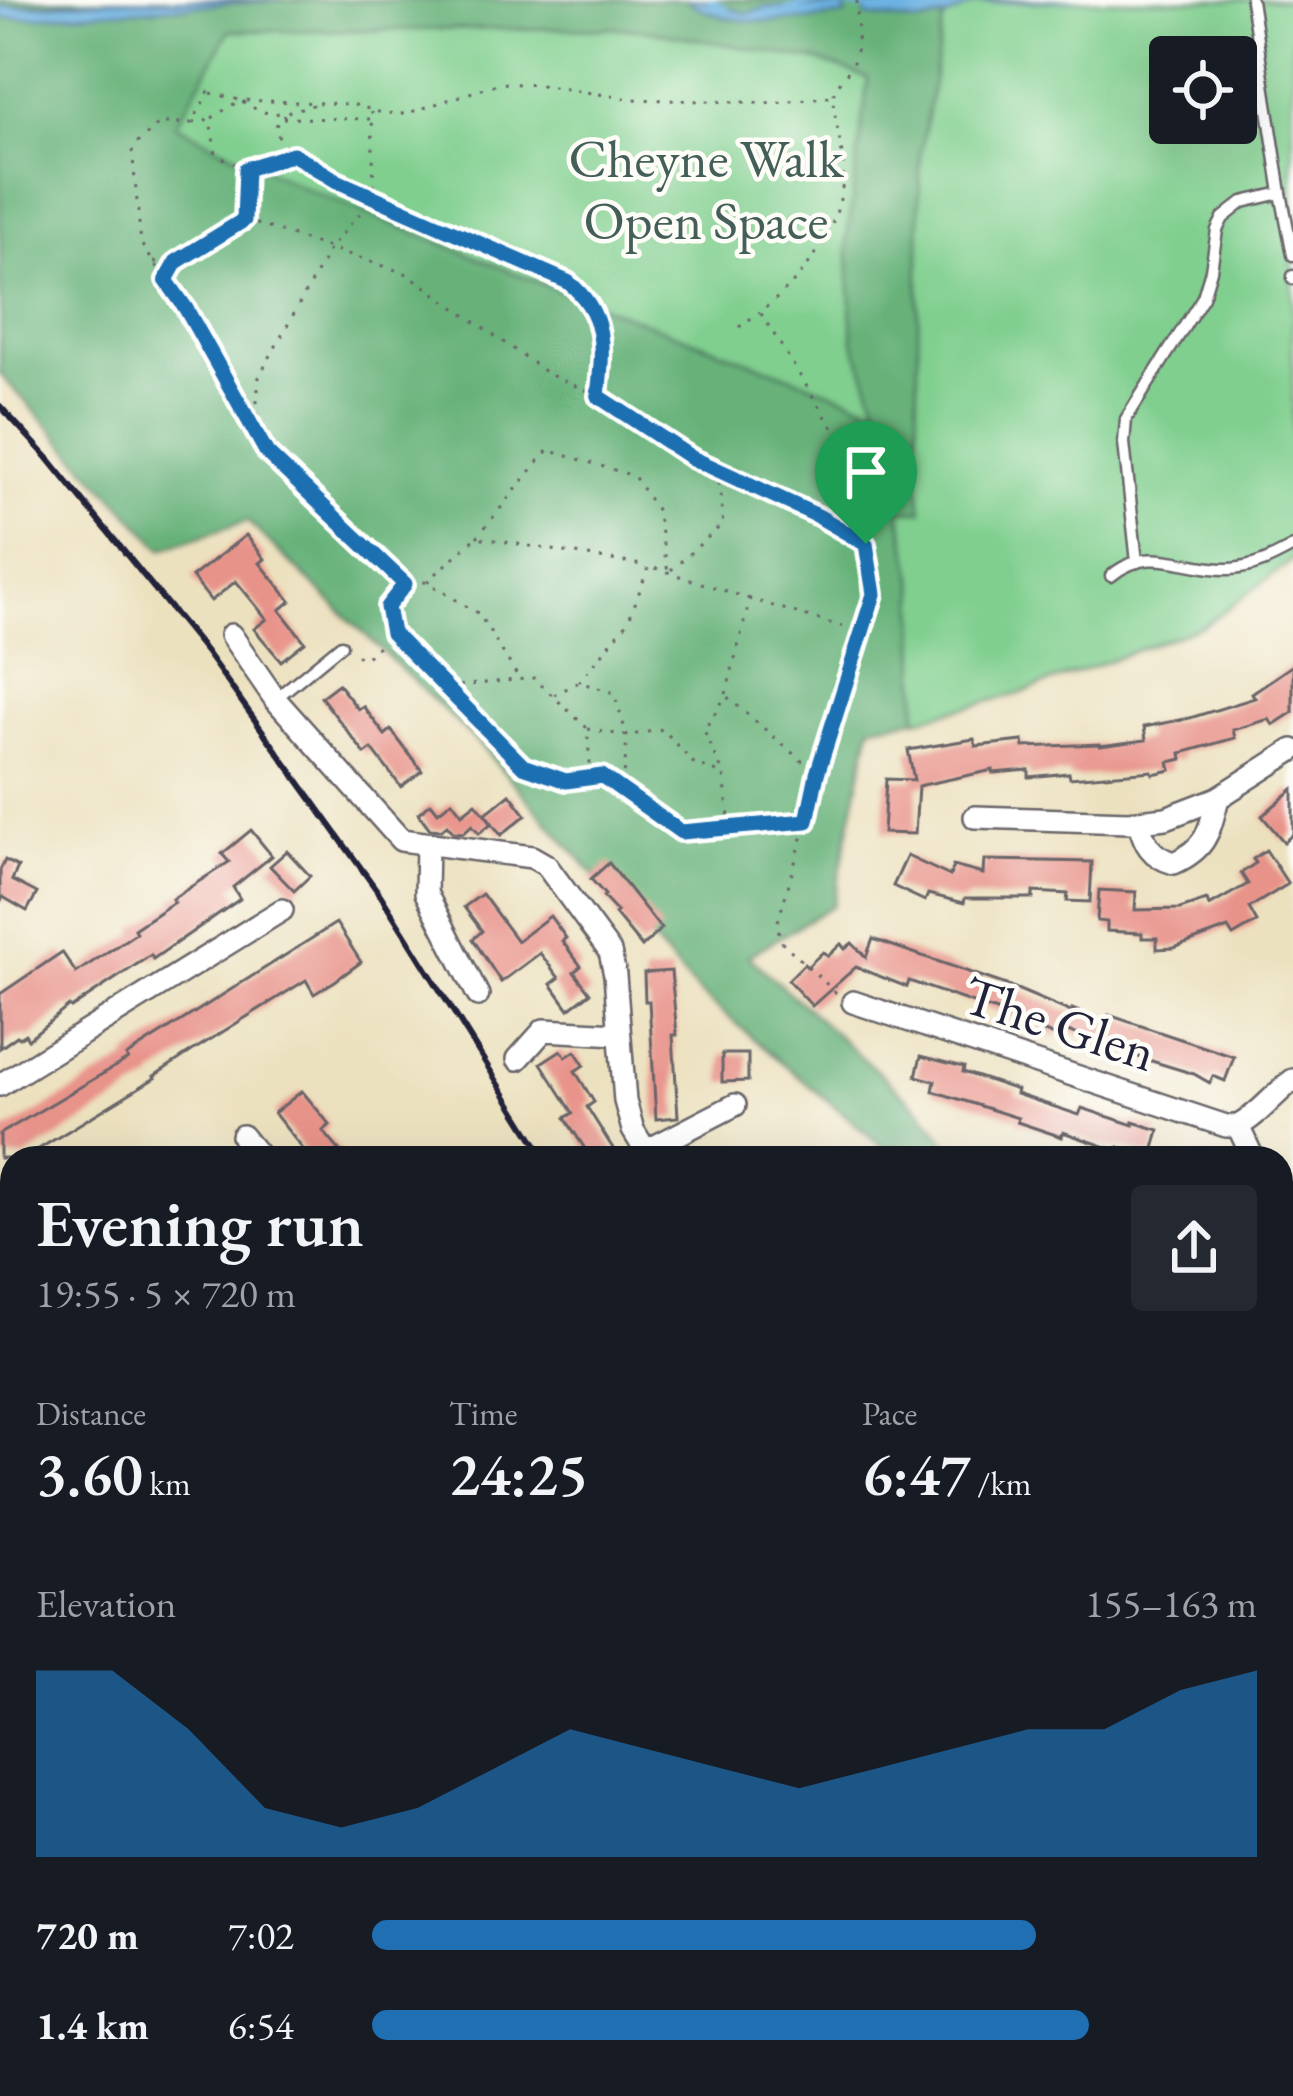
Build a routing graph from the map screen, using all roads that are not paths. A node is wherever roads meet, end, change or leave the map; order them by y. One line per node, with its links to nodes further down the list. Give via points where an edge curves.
1 (1251, 0): 2 (lane)
2 (1281, 193): 3 (lane); 5 (lane, via 1243,202 1223,218 1203,297 1126,418)
3 (1293, 251)
4 (1293, 547): 5 (lane, via 1232,569)
5 (1137, 562): 6 (lane)
6 (1111, 576)
7 (231, 635): 9 (street)
8 (341, 645): 9 (lane)
9 (275, 699): 14 (street, via 401,840)
10 (1293, 750): 11 (street)
11 (1218, 798): 13 (street); 13 (street, via 1196,853 1174,863 1144,843)
12 (975, 817): 13 (street)
13 (1139, 822)
14 (427, 844): 16 (street, via 427,893); 18 (street, via 546,865 610,952)
15 (282, 910): 21 (street)
16 (478, 995)
17 (854, 1002): 23 (street, The Glen)
18 (618, 1034): 19 (street, via 544,1030); 26 (street, via 625,1101)
19 (518, 1059)
20 (1293, 1080): 23 (street)
21 (0, 1085)
22 (735, 1105): 27 (street)
23 (1238, 1126): 28 (street)
24 (242, 1136): 25 (street)
25 (250, 1146)
26 (643, 1146)
27 (664, 1146)
28 (1247, 1146)

